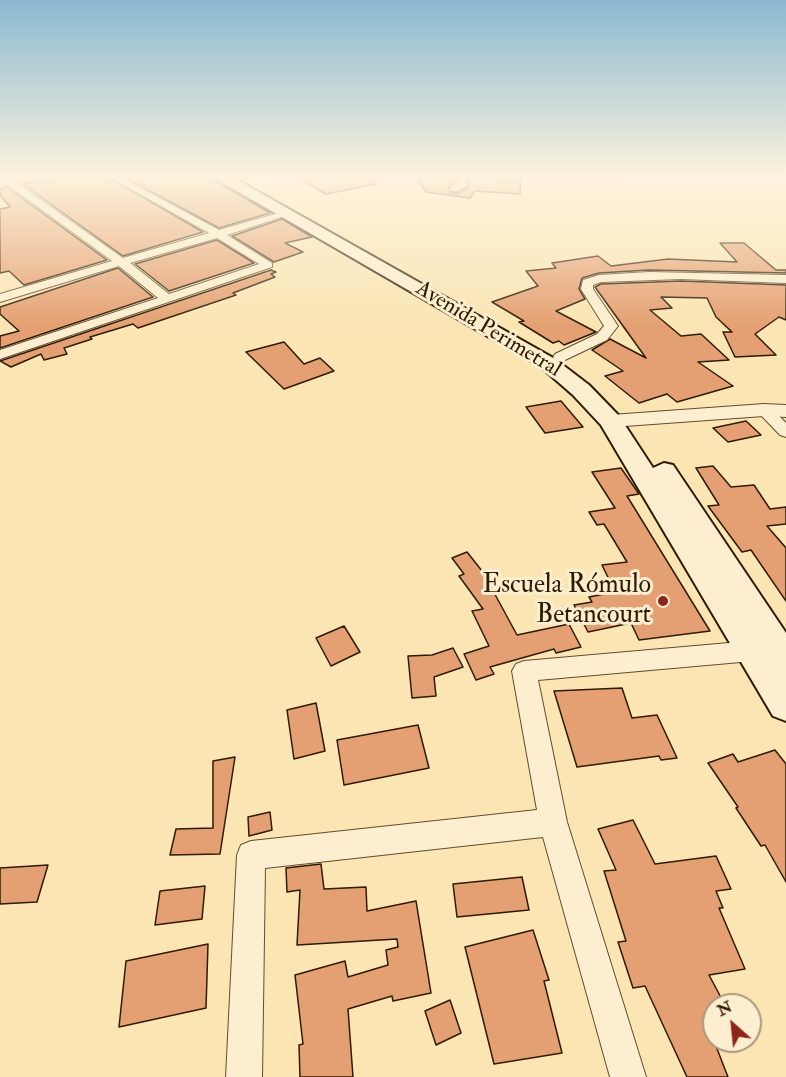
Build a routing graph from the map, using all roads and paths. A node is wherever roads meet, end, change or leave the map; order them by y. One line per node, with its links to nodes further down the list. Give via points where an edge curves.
1 (71, 227): 7 (street)
2 (206, 227): 6 (street)
3 (244, 227): 6 (street)
4 (314, 227): 15 (main road, Avenida Perimetral, via 548,363)
5 (326, 227): 12 (main road, Avenida Perimetral)
6 (220, 235): 7 (street); 10 (street, via 268,265)
7 (122, 263): 9 (street, via 11,290); 10 (street)
8 (786, 279): 12 (street, via 621,275 592,279 587,289 610,326 602,337)
9 (0, 298)
10 (167, 299): 11 (street)
11 (0, 355)
12 (560, 357): 15 (main road, Avenida Perimetral, via 601,387)
13 (765, 410): 14 (street); 15 (street); 16 (street)
14 (786, 411)
15 (621, 421): 17 (main road, Avenida Perimetral); 18 (main road, Avenida Perimetral)
16 (786, 432)
17 (752, 651): 19 (main road, Avenida Perimetral); 20 (street, via 524,672)
18 (786, 662)
19 (782, 692)
20 (553, 822): 21 (street, via 251,855); 22 (street)
21 (244, 1077)
22 (628, 1077)

